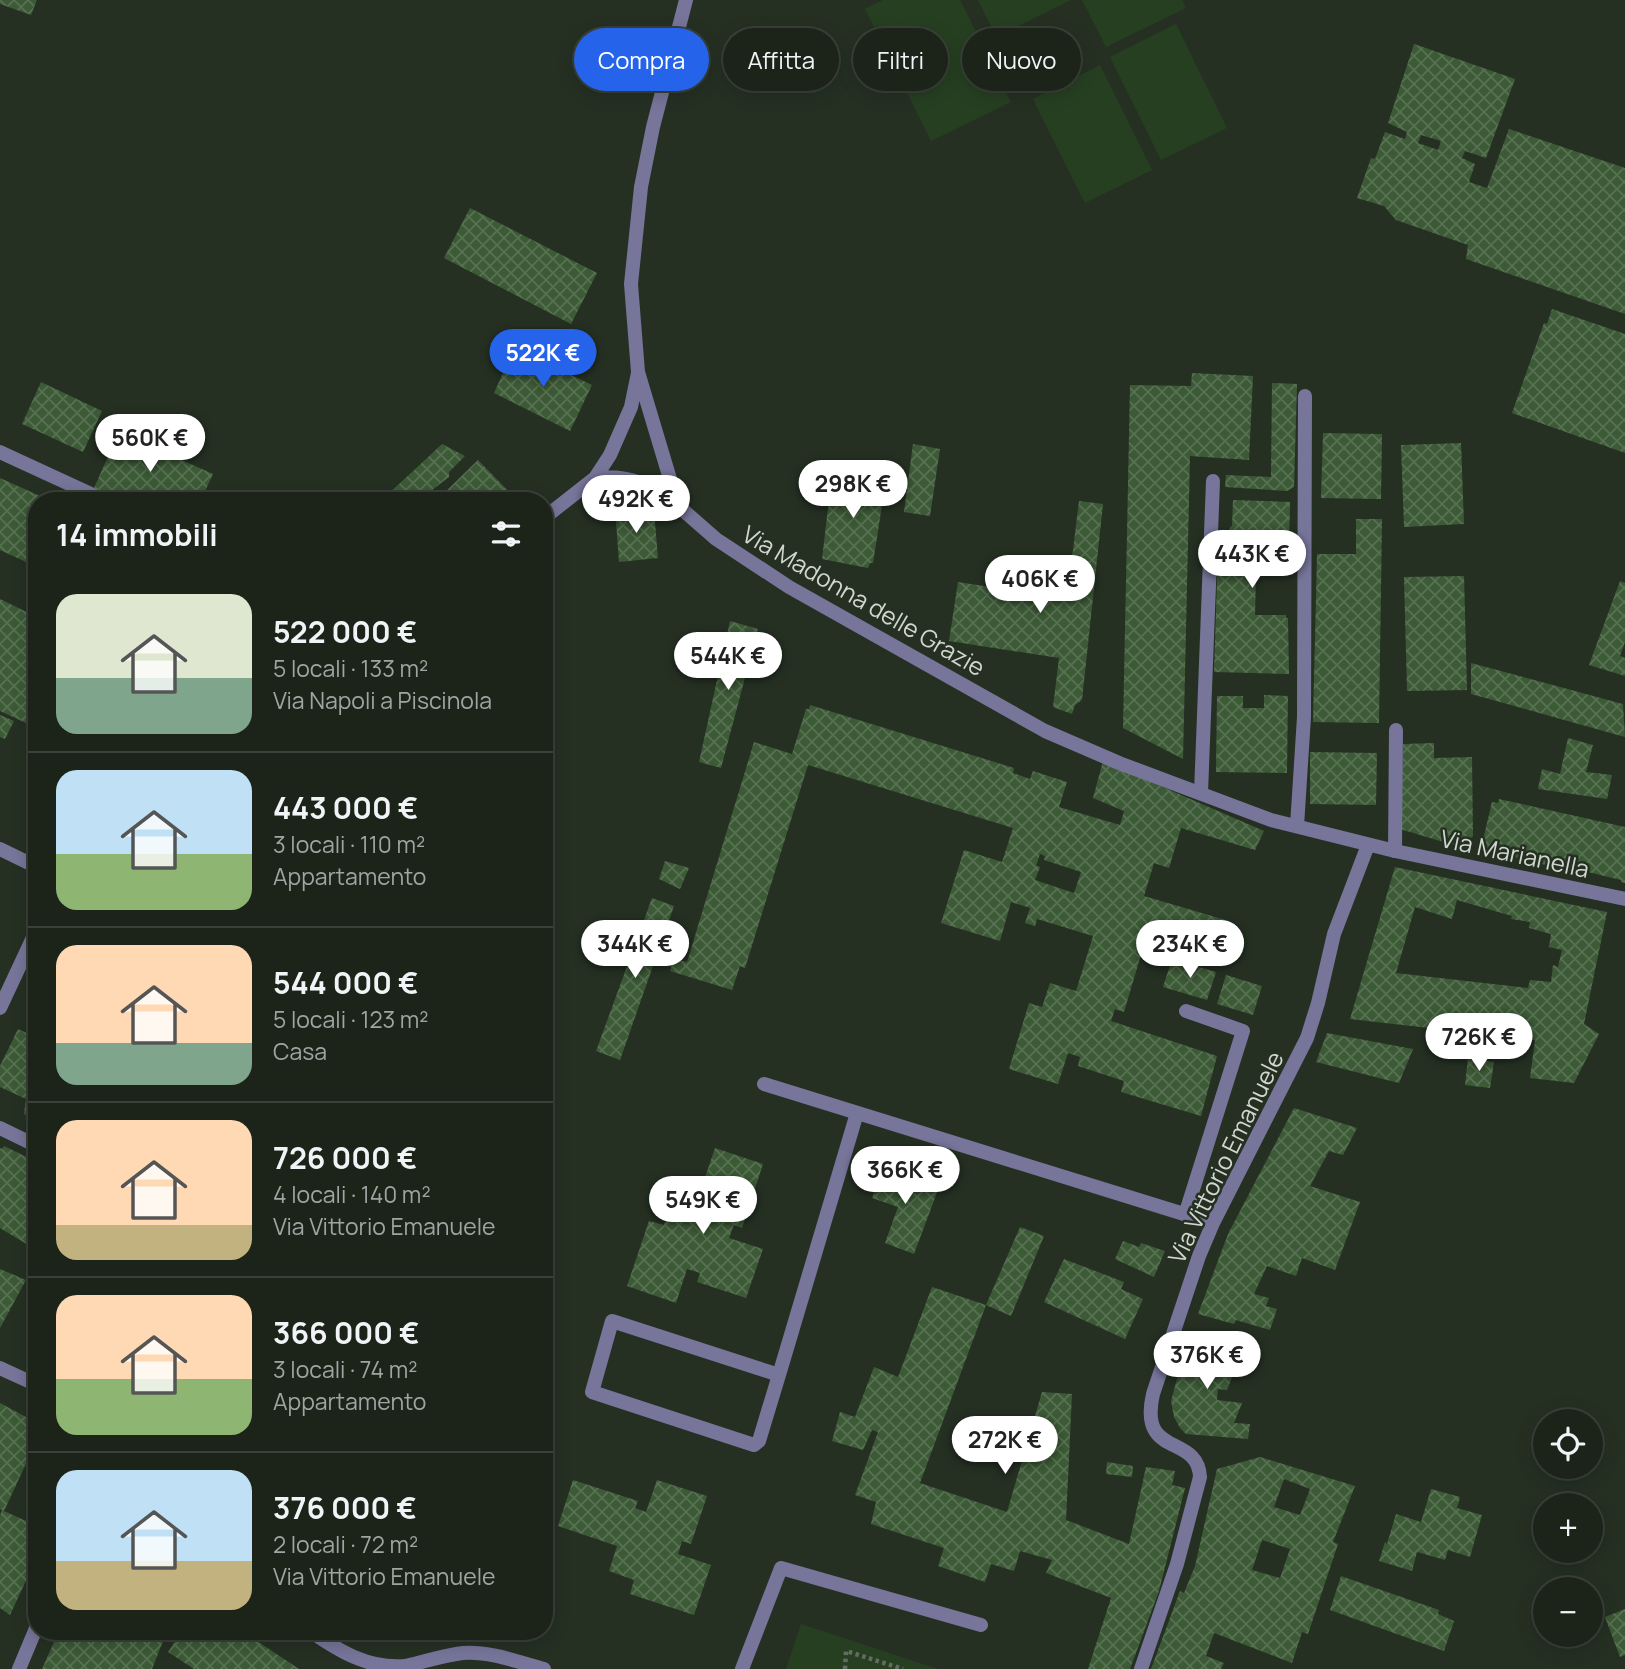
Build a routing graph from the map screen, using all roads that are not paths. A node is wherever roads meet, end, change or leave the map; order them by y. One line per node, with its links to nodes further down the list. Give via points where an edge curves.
1 (686, 0): 2 (street, Via Madonna delle Grazie, via 641,187 631,284)
2 (638, 372): 5 (street, via 620,437); 9 (street, Via Madonna delle Grazie, via 673,489)
3 (1305, 396): 12 (street, via 1304,717)
4 (0, 452): 7 (street)
5 (595, 478): 8 (street); 9 (street, via 626,478 650,486)
6 (1213, 481): 11 (street)
7 (87, 492)
8 (553, 511)
9 (684, 511): 11 (street, Via Madonna delle Grazie, via 716,539 789,587 1045,731)
10 (1396, 730): 15 (street)
11 (1201, 793): 12 (street, Via Madonna delle Grazie)
12 (1297, 826): 13 (street, Via Madonna delle Grazie)
13 (1368, 845): 15 (street, Via Marianella); 26 (street, Via Vittorio Emanuele, via 1334,934 1307,1038)
14 (0, 849): 16 (street)
15 (1395, 851): 17 (street, Via Marianella)
16 (28, 863)
17 (1625, 899)
18 (28, 948): 19 (street)
19 (0, 1008)
20 (1186, 1012): 25 (street, via 1243,1031)
21 (764, 1084): 22 (street)
22 (856, 1113): 25 (street); 28 (street)
23 (0, 1128): 24 (street)
24 (28, 1142)
25 (1185, 1214): 26 (street)
26 (1213, 1223): 36 (street, Via Vittorio Emanuele, via 1149,1411 1160,1438 1195,1457 1200,1477 1177,1564)
27 (0, 1368): 29 (street)
28 (779, 1375): 28 (street, via 754,1445 592,1392 612,1321)
29 (28, 1381)
30 (981, 1625): 35 (street, via 781,1568)
31 (31, 1640): 33 (street)
32 (323, 1640): 34 (street, via 363,1663 385,1668 478,1653)
33 (19, 1669)
34 (544, 1669)
35 (742, 1669)
36 (1140, 1669)

